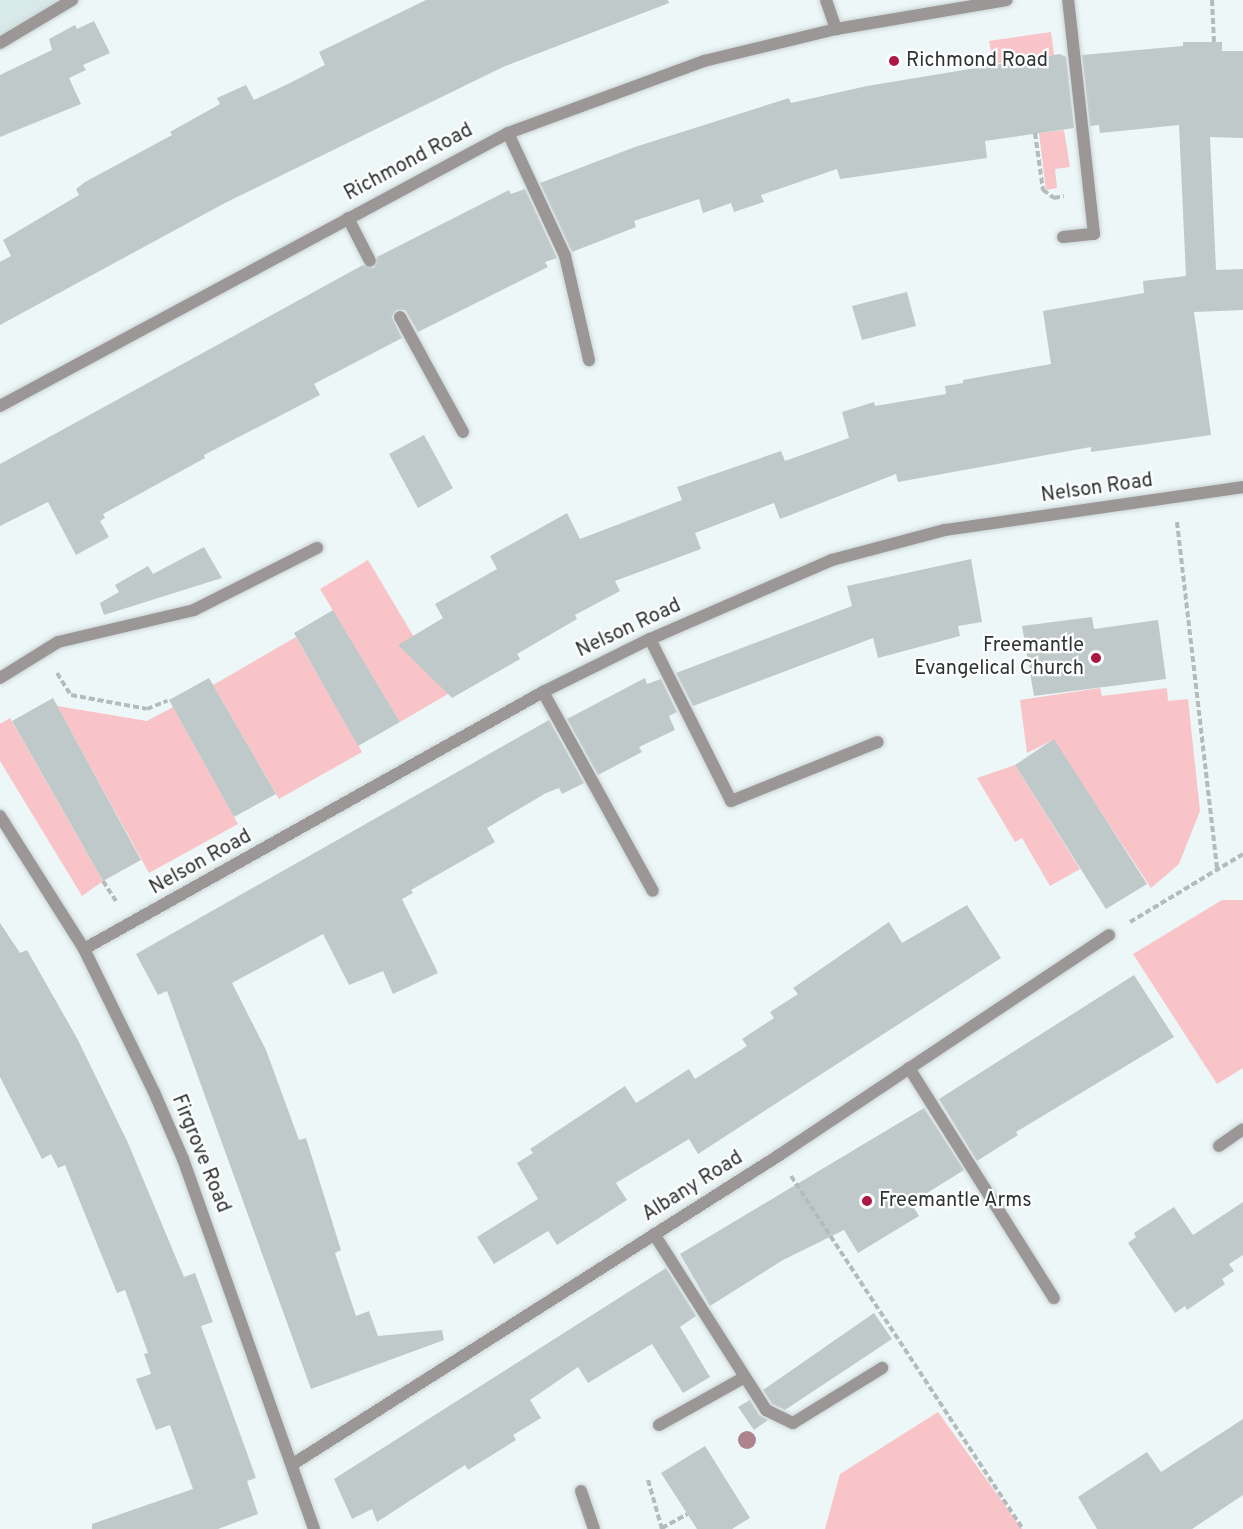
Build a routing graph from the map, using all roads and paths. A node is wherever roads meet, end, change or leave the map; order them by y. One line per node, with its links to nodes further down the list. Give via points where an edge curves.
1 (72, 0): 8 (street)
2 (826, 0): 6 (street)
3 (1007, 0): 6 (street, Richmond Road)
4 (1068, 0): 11 (street)
5 (1212, 0): 7 (path)
6 (836, 29): 9 (street, Richmond Road, via 704,61)
7 (1214, 42)
8 (0, 43)
9 (508, 133): 12 (street, Richmond Road); 16 (street, via 565,256)
10 (1035, 133): 11 (path, via 1043,190 1054,198)
11 (1089, 192): 13 (street, via 1094,234)
12 (348, 218): 14 (street); 17 (street, Richmond Road)
13 (1063, 237)
14 (370, 261)
15 (400, 317): 18 (street)
16 (590, 360)
17 (0, 406)
18 (463, 432)
19 (1243, 487): 20 (street, Nelson Road)
20 (1174, 498): 22 (street, Nelson Road, via 945,530 832,560); 32 (path)
21 (317, 548): 23 (street, via 194,610 58,642)
22 (650, 639): 25 (street, Nelson Road); 27 (street, via 731,801)
23 (43, 651): 24 (street); 26 (path, via 71,695 147,709)
24 (0, 678)
25 (543, 692): 33 (street); 35 (street, Nelson Road)
26 (167, 701)
27 (878, 742)
28 (0, 816): 35 (street, Firgrove Road)
29 (1243, 854): 30 (path)
30 (1232, 860): 31 (path); 32 (path)
31 (1243, 860)
32 (1217, 870): 34 (path)
33 (653, 891)
34 (1109, 935): 36 (street, Albany Road)
35 (84, 949): 45 (street, Firgrove Road, via 183,1160)
36 (909, 1068): 39 (street, Albany Road); 41 (street)
37 (1243, 1130): 38 (street)
38 (1219, 1146)
39 (778, 1156): 40 (street, Albany Road); 52 (path)
40 (654, 1234): 43 (street); 45 (street, Albany Road)
41 (1054, 1298)
42 (882, 1368): 43 (street, via 793,1423 766,1410)
43 (745, 1377): 44 (street)
44 (659, 1425)
45 (293, 1464): 50 (street, Firgrove Road)
46 (648, 1480): 49 (path)
47 (582, 1491): 51 (street)
48 (687, 1514): 49 (path)
49 (662, 1528)
50 (315, 1529)
51 (594, 1529)
52 (1023, 1529)

